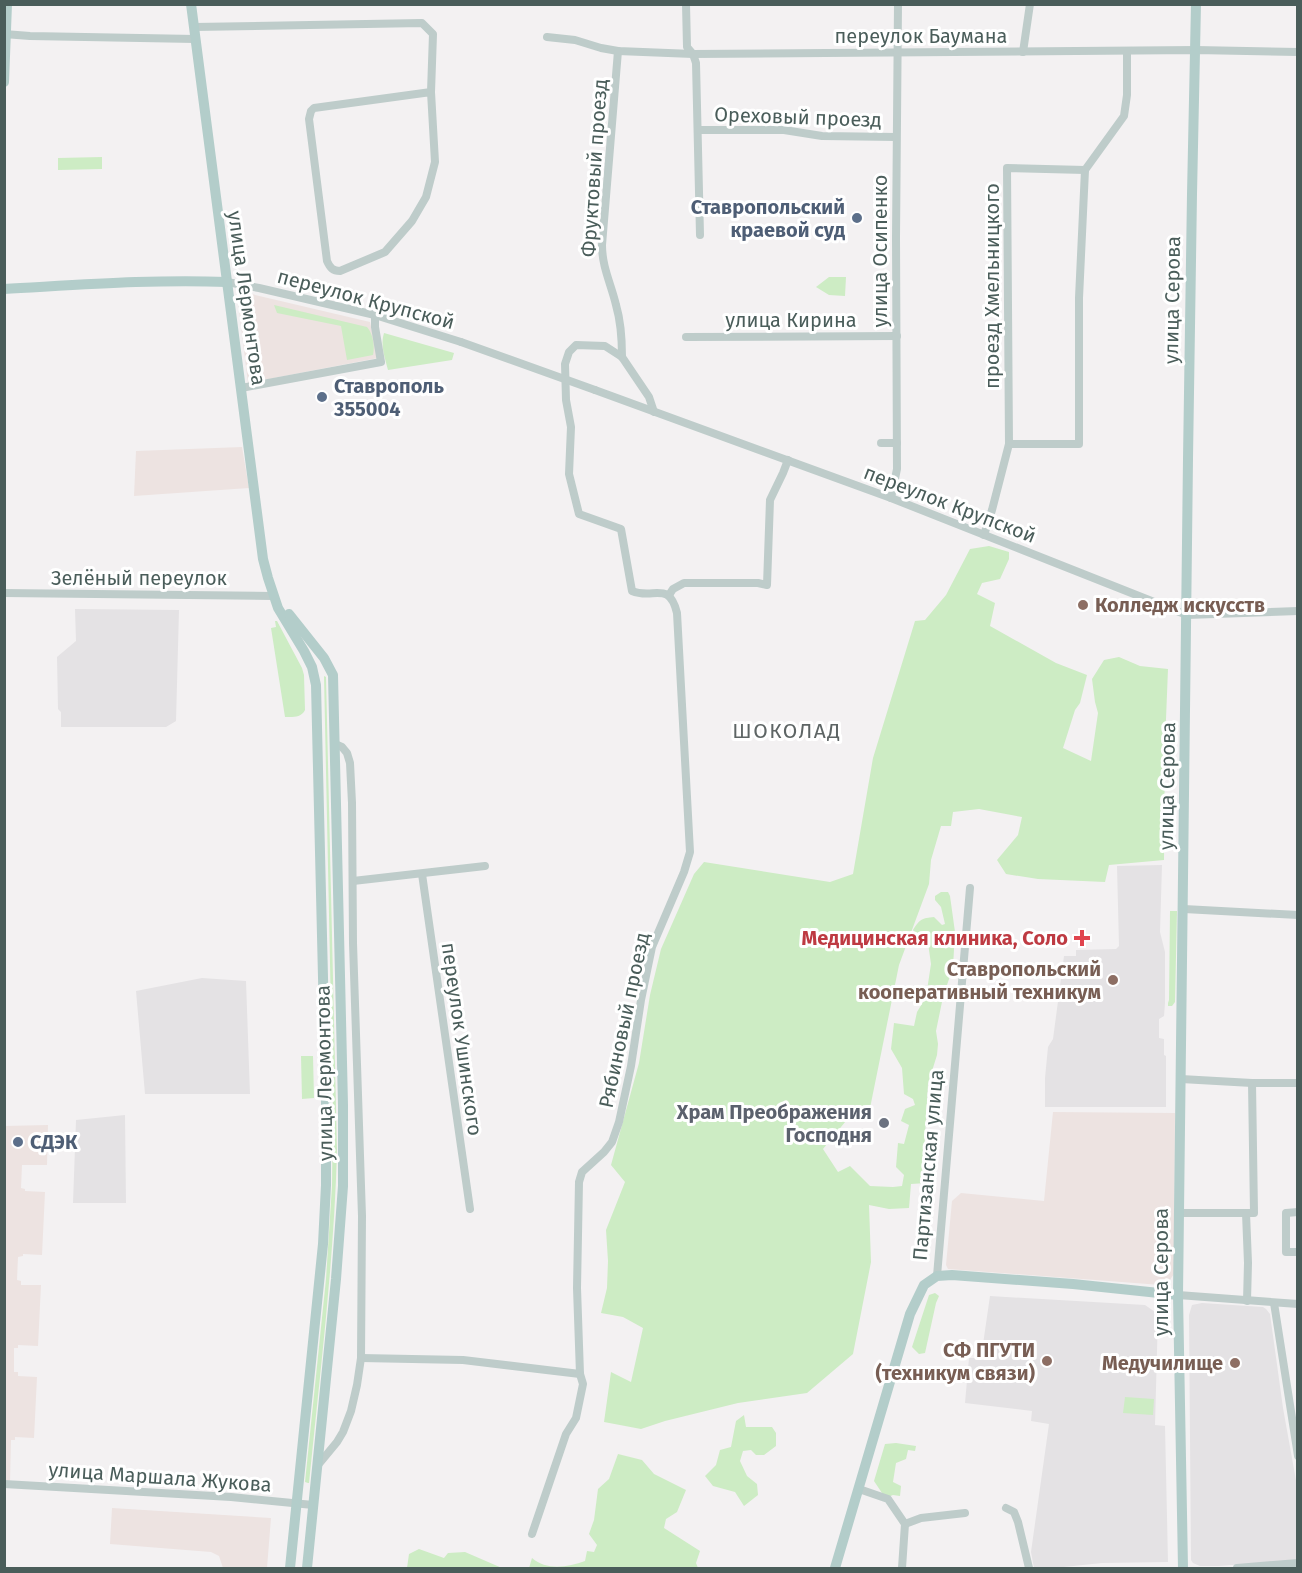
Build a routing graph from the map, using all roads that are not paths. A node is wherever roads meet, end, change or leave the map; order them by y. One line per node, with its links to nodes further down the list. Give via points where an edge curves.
1 (7, 4): 8 (main road)
2 (191, 4): 7 (main road, улица Лермонтова)
3 (686, 4): 17 (street, via 687,46)
4 (898, 4): 13 (street, улица Осипенко)
5 (1030, 4): 15 (street)
6 (1196, 4): 11 (main road, улица Серова)
7 (194, 27): 10 (main road, улица Лермонтова); 19 (street, via 422,23 433,34)
8 (5, 34): 10 (street); 18 (main road)
9 (547, 37): 12 (street, переулок Баумана)
10 (195, 39): 24 (main road, улица Лермонтова)
11 (1196, 50): 14 (street, переулок Баумана); 16 (street, переулок Баумана); 42 (main road, улица Серова)
12 (618, 51): 17 (street, переулок Баумана); 29 (street, Фруктовый проезд, via 602,260 617,307)
13 (898, 51): 15 (street, переулок Баумана); 17 (street, переулок Баумана); 21 (street, улица Осипенко)
14 (1127, 51): 15 (street, переулок Баумана); 22 (street, via 1124,116)
15 (1023, 52)
16 (1298, 52)
17 (693, 54): 20 (street)
18 (4, 82)
19 (432, 92): 19 (street, via 311,111 327,261 334,271 340,272 385,252 412,221 426,197 435,162)
20 (698, 130): 21 (street, Ореховый проезд, via 784,130 822,136); 23 (street)
21 (896, 137): 27 (street, улица Осипенко)
22 (1085, 170): 34 (street, via 1079,298 1079,444); 34 (street, проезд Хмельницкого, via 1007,168)
23 (700, 235)
24 (227, 282): 25 (main road); 26 (street, переулок Крупской); 30 (main road, улица Лермонтова)
25 (4, 289)
26 (375, 315): 30 (street, via 381,362); 31 (street, переулок Крупской, bridge)
27 (897, 336): 28 (street, улица Кирина); 33 (street, улица Осипенко)
28 (686, 337)
29 (622, 357): 31 (street, via 649,397); 39 (street, via 605,345 576,345 569,352 565,364 571,427 569,474 579,514 621,530 632,591)
30 (241, 388): 40 (main road, улица Лермонтова, via 263,560)
31 (654, 412): 35 (street, переулок Крупской)
32 (881, 443): 33 (street)
33 (897, 443): 36 (street, улица Осипенко)
34 (1009, 444): 37 (street, проезд Хмельницкого)
35 (788, 460): 36 (street, переулок Крупской); 39 (street, via 770,500 767,585 684,583 672,588)
36 (891, 498): 37 (street, переулок Крупской)
37 (984, 536): 42 (street, переулок Крупской)
38 (4, 593): 40 (street, Зелёный переулок)
39 (669, 595): 66 (street, Рябиновый проезд, via 677,613 690,852 652,947 619,1122 612,1142 582,1172 579,1182)
40 (273, 596): 43 (main road, улица Лермонтова, via 312,667); 44 (main road, улица Лермонтова, via 329,666)
41 (1298, 611): 42 (street, переулок Крупской)
42 (1187, 615): 50 (main road, улица Серова)
43 (316, 685): 44 (main road, via 325,672); 71 (main road, улица Лермонтова, via 326,1185)
44 (334, 686): 45 (main road, улица Лермонтова)
45 (335, 744): 48 (street, via 348,753 350,763); 68 (main road, улица Лермонтова, via 343,1186)
46 (485, 866): 47 (street)
47 (422, 874): 48 (street); 55 (street, переулок Ушинского)
48 (353, 881): 65 (street, via 363,1216)
49 (970, 888): 60 (street, Партизанская улица)
50 (1184, 909): 51 (street); 52 (main road, улица Серова)
51 (1298, 915)
52 (1181, 1079): 53 (street); 58 (main road, улица Серова)
53 (1252, 1083): 54 (street); 57 (street, via 1254,1213)
54 (1298, 1083)
55 (470, 1209)
56 (1298, 1212): 59 (street, via 1286,1213 1287,1252)
57 (1246, 1213): 58 (street); 62 (street)
58 (1180, 1214): 61 (main road, улица Серова)
59 (1298, 1252)
60 (937, 1276): 61 (main road, via 1053,1282); 70 (main road, Партизанская улица, via 924,1285 910,1314)
61 (1178, 1295): 62 (street); 83 (main road, улица Серова)
62 (1247, 1301): 63 (street)
63 (1274, 1303): 64 (street); 67 (street)
64 (1298, 1304)
65 (361, 1358): 66 (street, via 463,1360); 68 (street, via 344,1432)
66 (580, 1374): 76 (street, Рябиновый проезд, via 583,1384 576,1418 566,1434)
67 (1298, 1456)
68 (317, 1466): 72 (main road, улица Лермонтова)
69 (4, 1484): 71 (street, улица Маршала Жукова)
70 (859, 1489): 75 (street, via 888,1499); 80 (main road, Партизанская улица)
71 (297, 1503): 72 (street, улица Маршала Жукова); 78 (main road, улица Лермонтова)
72 (313, 1505): 79 (main road, улица Лермонтова)
73 (1006, 1508): 82 (street, via 1014,1512 1018,1522)
74 (965, 1513): 75 (street, via 921,1518)
75 (905, 1524): 81 (street)
76 (532, 1534)
77 (1298, 1563): 84 (street)
78 (290, 1569)
79 (307, 1569)
80 (835, 1569)
81 (902, 1569)
82 (1029, 1569)
83 (1183, 1569)
84 (1237, 1569)

